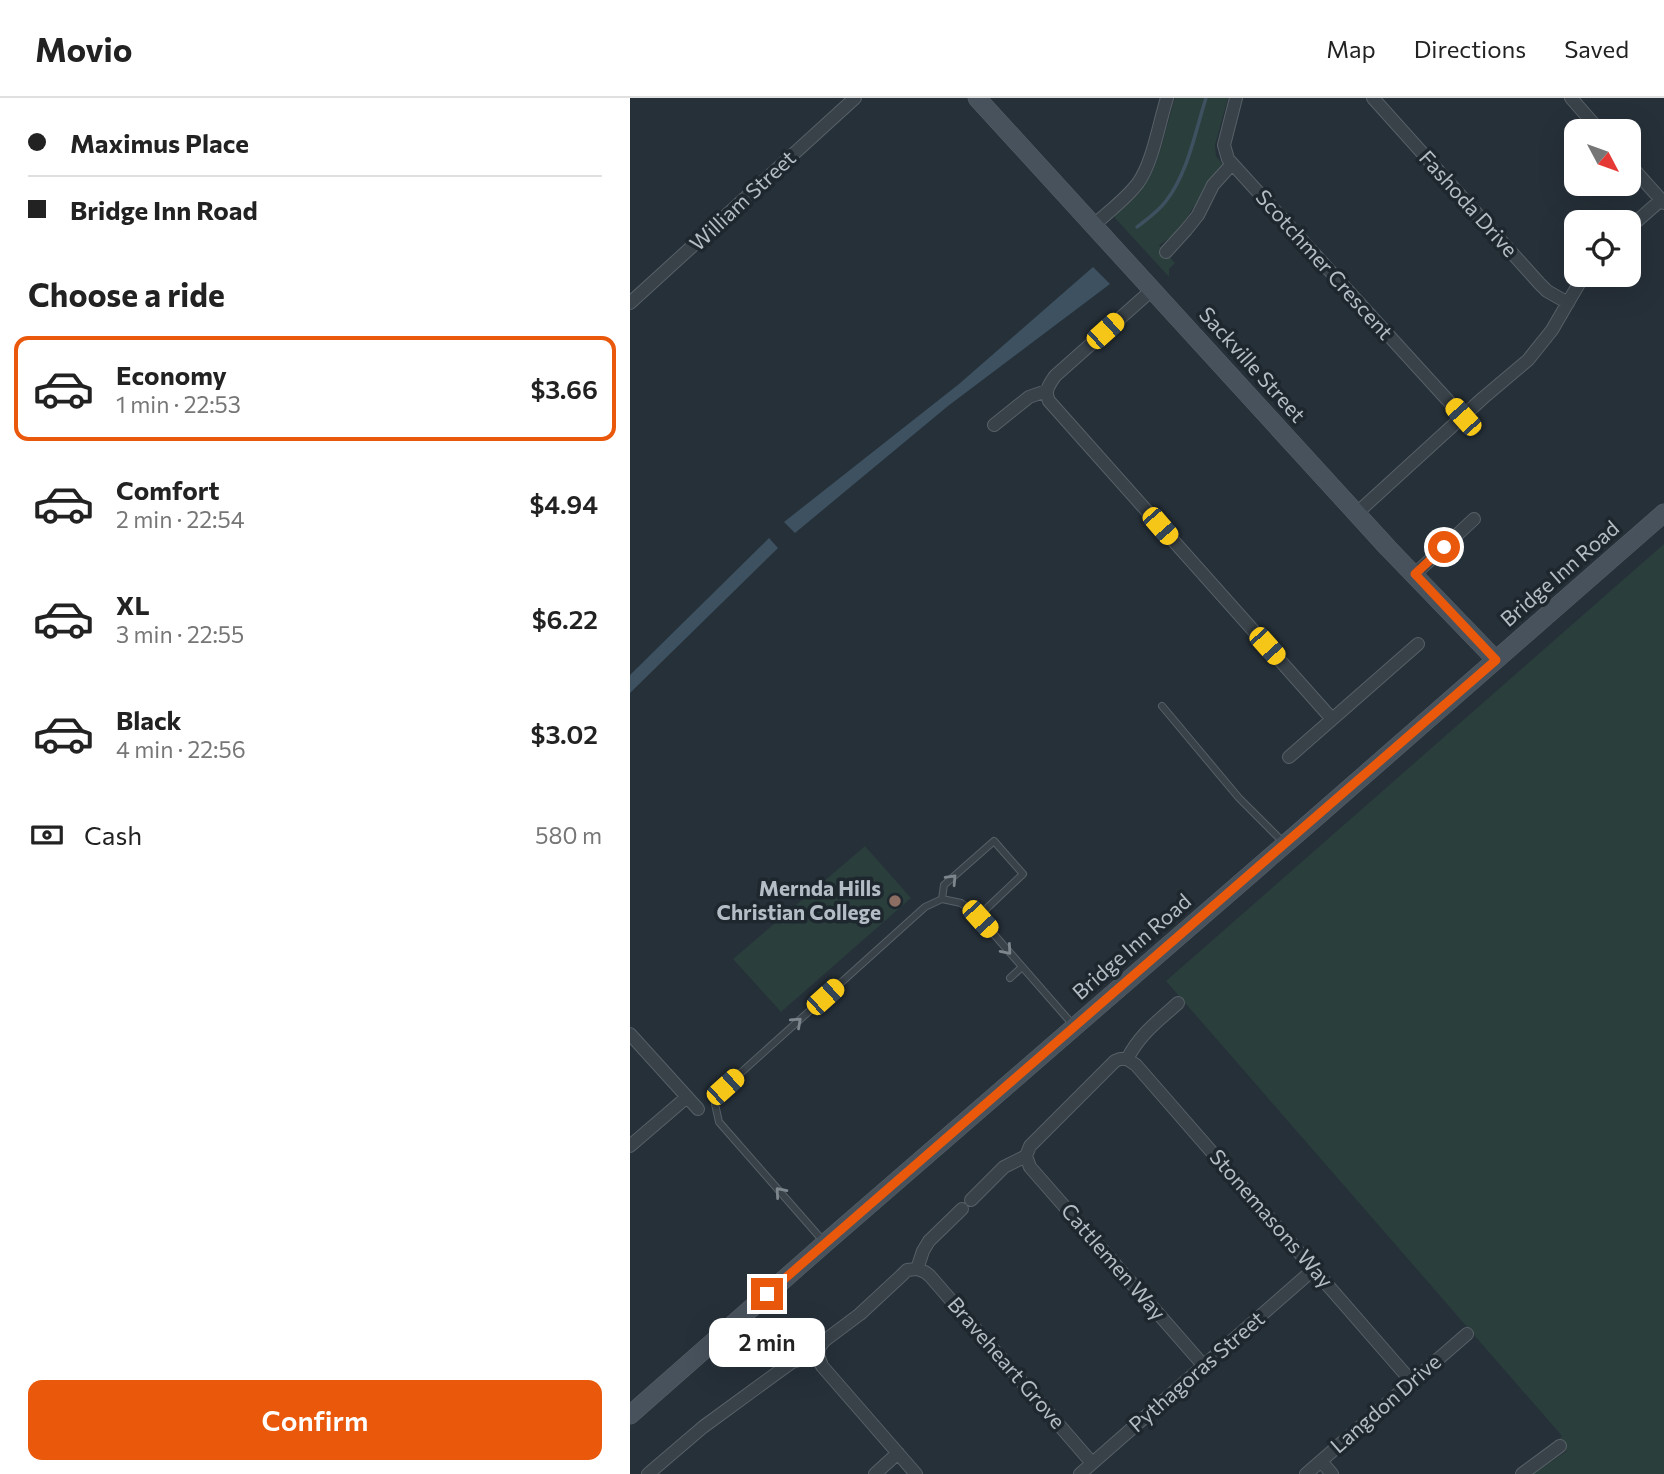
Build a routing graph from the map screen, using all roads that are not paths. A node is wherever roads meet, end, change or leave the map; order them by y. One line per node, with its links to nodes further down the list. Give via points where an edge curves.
1 (855, 98): 16 (street, William Street)
2 (977, 98): 12 (main road, Sackville Street)
3 (1167, 98): 12 (street, via 1144,173)
4 (1236, 98): 8 (street, via 1224,145)
5 (1373, 98): 17 (street, Fashoda Drive, via 1539,283)
6 (1571, 98): 7 (street)
7 (1589, 119)
8 (1232, 164): 13 (street); 19 (street, Scotchmer Crescent)
9 (1642, 178): 10 (street)
10 (1663, 201): 11 (street)
11 (1641, 218)
12 (1094, 225): 15 (main road, Sackville Street)
13 (1166, 252)
14 (1577, 287): 17 (street)
15 (1153, 289): 18 (street, via 1055,376); 21 (main road, Sackville Street)
16 (630, 303)
17 (1568, 303): 19 (street, via 1528,360)
18 (1046, 391): 20 (street, via 1029,397); 28 (street, via 1049,401)
19 (1463, 417): 21 (street)
20 (995, 425)
21 (1357, 513): 24 (main road, Sackville Street)
22 (1664, 513): 26 (main road, Bridge Inn Road)
23 (1474, 519): 24 (street)
24 (1415, 574): 26 (main road, Sackville Street)
25 (1418, 643): 28 (street)
26 (1496, 660): 30 (main road, Bridge Inn Road)
27 (1162, 706): 30 (lane, via 1239,798)
28 (1332, 719): 29 (street)
29 (1289, 757)
30 (1285, 844): 36 (main road, Bridge Inn Road)
31 (942, 899): 32 (lane, via 961,903); 32 (lane, one-way to 32, via 944,885 994,841 1023,873); 43 (lane, one-way to 31, via 719,1122 715,1104 725,1087 925,907)
32 (980, 919): 33 (lane, one-way to 33)
33 (1022, 967): 34 (lane); 36 (lane)
34 (1010, 978)
35 (1178, 1003): 38 (street, via 1144,1033)
36 (1074, 1027): 43 (main road, Bridge Inn Road)
37 (630, 1034): 39 (street)
38 (1127, 1059): 42 (street, via 1112,1064 1030,1146); 45 (street, Stonemasons Way)
39 (688, 1097): 40 (street); 41 (street)
40 (698, 1109)
41 (630, 1146)
42 (1027, 1156): 44 (street, via 1004,1167 929,1241); 48 (street, Cattlemen Way, via 1030,1167)
43 (825, 1243): 50 (main road, Bridge Inn Road)
44 (917, 1269): 47 (street, via 907,1270 824,1341); 54 (street, Braveheart Grove, via 930,1276)
45 (1314, 1269): 48 (street, Pythagoras Street); 49 (street, Stonemasons Way)
46 (1467, 1334): 49 (street, Langdon Drive)
47 (818, 1355): 52 (street, via 822,1366); 55 (street, via 798,1359 782,1369)
48 (1204, 1366): 54 (street, Pythagoras Street)
49 (1412, 1382): 53 (street, Langdon Drive)
50 (631, 1413)
51 (1560, 1446): 61 (street)
52 (898, 1453): 56 (street); 57 (street)
53 (1321, 1461): 59 (street, Langdon Drive); 60 (street)
54 (1093, 1463): 58 (street, Pythagoras Street)
55 (648, 1474)
56 (875, 1474)
57 (916, 1474)
58 (1080, 1474)
59 (1306, 1474)
60 (1332, 1474)
61 (1522, 1474)

